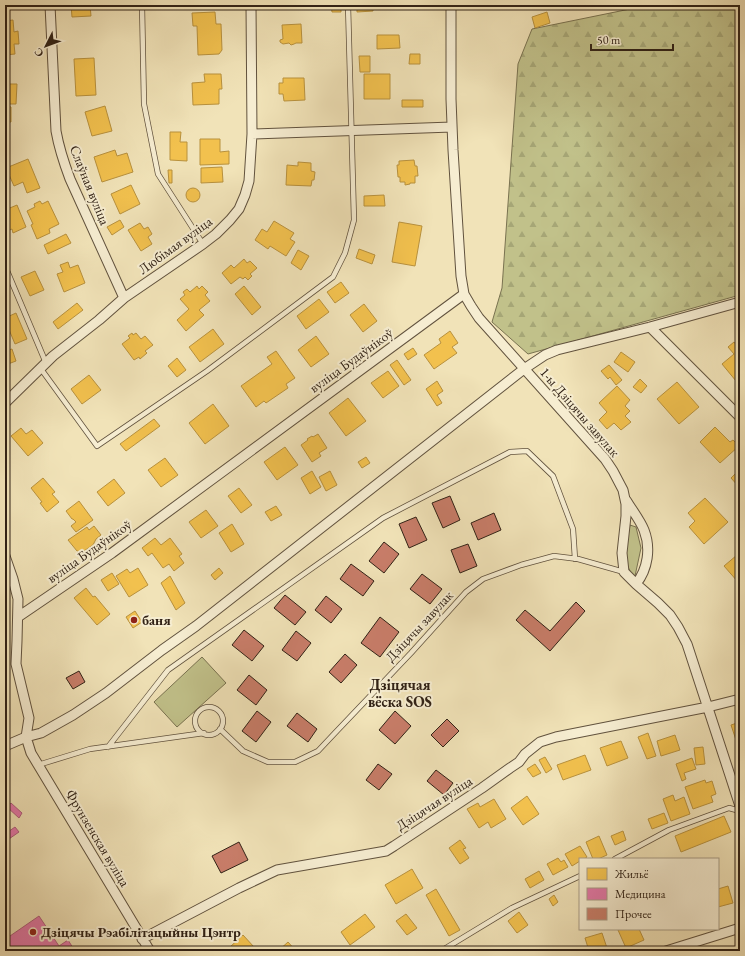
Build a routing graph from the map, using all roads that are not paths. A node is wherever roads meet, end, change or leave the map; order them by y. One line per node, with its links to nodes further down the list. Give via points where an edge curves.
1 (50, 5): 12 (street, Слаўная вуліца, via 56,131 60,150 70,179)
2 (142, 5): 9 (lane, via 144,104 158,174)
3 (251, 5): 8 (street, Любімая вуліца)
4 (348, 5): 7 (lane)
5 (451, 5): 6 (street)
6 (452, 127): 7 (street); 11 (street)
7 (352, 131): 8 (street); 15 (lane, via 354,220 345,253 333,277 207,371 97,446)
8 (252, 134): 9 (street, Любімая вуліца, via 249,182 239,209)
9 (203, 244): 12 (street, Любімая вуліца)
10 (5, 266): 15 (lane)
11 (464, 294): 16 (street, 1-ы Дзіцячы завулак, via 479,318); 24 (street, вуліца Будаўнікоў, via 112,553)
12 (124, 298): 15 (street, Любімая вуліца)
13 (740, 302): 14 (street)
14 (650, 327): 16 (street, via 557,350); 18 (street)
15 (43, 366): 17 (street, Любімая вуліца)
16 (524, 369): 19 (street, 1-ы Дзіцячы завулак, via 605,459); 29 (street, via 106,693 74,715 40,733)
17 (5, 403)
18 (740, 416)
19 (624, 497): 22 (street, 1-ы Дзіцячы завулак); 23 (street, via 644,530 648,546 646,565)
20 (5, 556): 24 (street, via 18,599)
21 (575, 559): 22 (lane, Дзіцячы завулак); 27 (lane, Дзіцячы завулак, via 554,556 483,579 466,592 318,752 295,762 268,762 243,751); 31 (lane, via 573,529 553,476 527,451 510,452 383,518 168,670)
22 (624, 572): 23 (street)
23 (636, 584): 26 (street, via 658,603 678,627 689,650)
24 (18, 617): 29 (street, via 16,664 29,718)
25 (740, 699): 26 (street, Дзіцячая вуліца)
26 (708, 707): 33 (street); 38 (street, Дзіцячая вуліца, via 540,742 519,762 488,784 386,851 277,870)
27 (220, 729): 28 (lane, via 212,734); 28 (lane, via 222,714 216,708 205,708 198,712 196,717 198,728)
28 (204, 733): 31 (lane)
29 (26, 737): 30 (street); 32 (street, Фрунзенская вуліца)
30 (5, 746)
31 (108, 747): 32 (lane, via 90,749)
32 (38, 765): 38 (street, Фрунзенская вуліца)
33 (740, 806)
34 (740, 811): 35 (lane, via 729,808 668,830)
35 (617, 858)
36 (579, 876): 40 (lane, via 512,908)
37 (740, 928): 41 (street)
38 (142, 939): 39 (street, Фрунзенская вуліца)
39 (150, 951)
40 (441, 951)
41 (666, 951)

